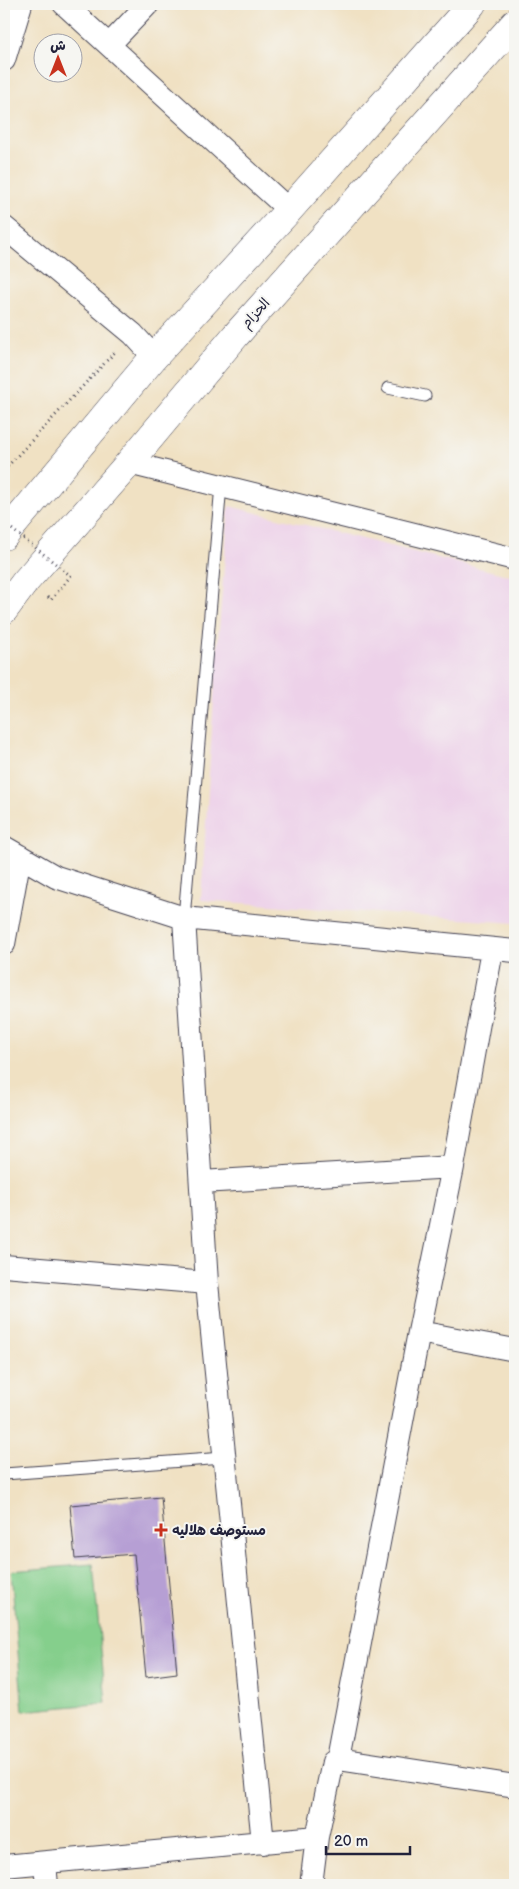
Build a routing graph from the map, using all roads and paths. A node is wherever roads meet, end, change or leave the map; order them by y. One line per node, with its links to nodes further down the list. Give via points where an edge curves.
1 (21, 4): 7 (street)
2 (64, 4): 6 (street)
3 (148, 4): 6 (street)
4 (472, 4): 8 (main road)
5 (515, 23): 14 (main road, الحزام, via 236,335)
6 (109, 45): 8 (street)
7 (4, 60)
8 (289, 210): 11 (main road)
9 (4, 227): 10 (street)
10 (133, 334): 11 (street); 15 (path)
11 (154, 356): 18 (main road)
12 (388, 388): 13 (lane)
13 (425, 396)
14 (129, 463): 16 (street); 21 (main road, الحزام)
15 (4, 470)
16 (222, 485): 19 (street); 23 (lane)
17 (4, 523): 20 (path, bridge, via 71,576)
18 (4, 536)
19 (515, 559)
20 (51, 600)
21 (4, 610)
22 (12, 852): 23 (street, via 56,877); 24 (street)
23 (184, 918): 25 (street); 28 (street)
24 (4, 944)
25 (492, 950): 26 (street); 27 (street)
26 (515, 951)
27 (453, 1166): 28 (street); 31 (street)
28 (201, 1182): 30 (street)
29 (4, 1266): 30 (street)
30 (207, 1283): 33 (street)
31 (419, 1332): 32 (street); 35 (street)
32 (515, 1350)
33 (224, 1458): 34 (lane); 38 (street)
34 (4, 1474)
35 (338, 1759): 36 (street); 37 (street, via 333,1762)
36 (515, 1786)
37 (317, 1838): 38 (street); 42 (street)
38 (263, 1842): 39 (street)
39 (45, 1863): 40 (street); 41 (street)
40 (4, 1866)
41 (47, 1885)
42 (311, 1885)

